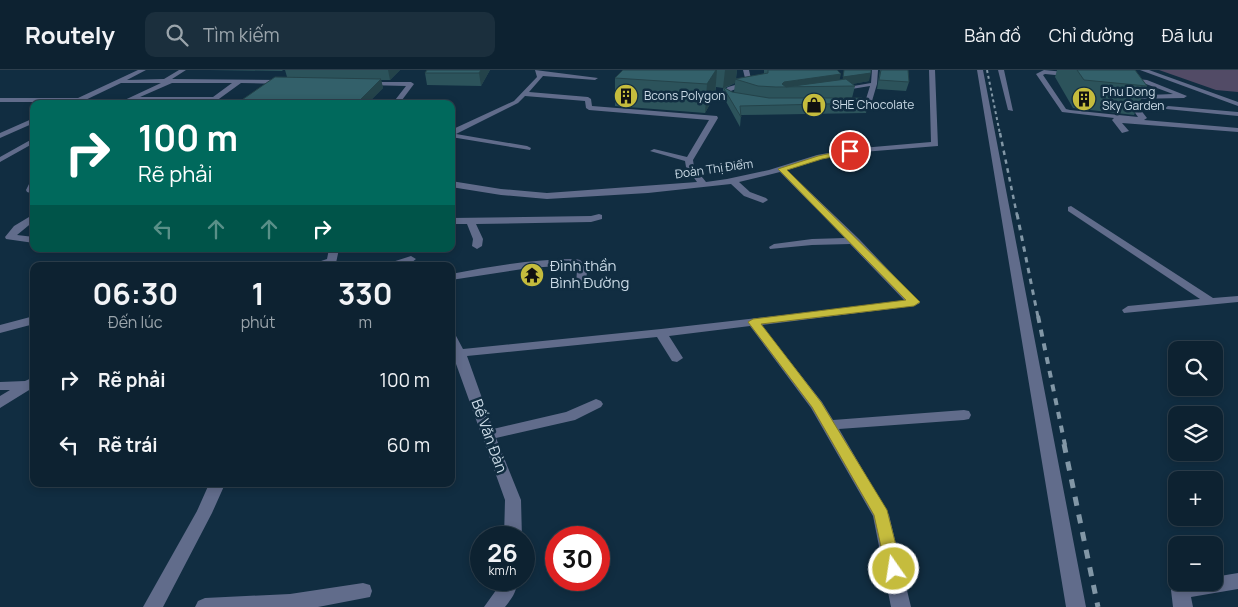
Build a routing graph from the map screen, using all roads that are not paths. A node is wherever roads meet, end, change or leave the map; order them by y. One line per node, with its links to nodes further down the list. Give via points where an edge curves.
1 (143, 70): 13 (street)
2 (183, 70): 12 (street, via 167,79)
3 (746, 70): 24 (street, via 749,83)
4 (875, 70): 18 (street)
5 (932, 70): 48 (street)
6 (980, 70): 97 (street)
7 (1001, 70): 39 (street)
8 (1143, 70): 19 (street)
9 (539, 72): 11 (street); 25 (street, via 540,77)
10 (285, 76): 15 (street)
11 (595, 78)
12 (170, 81): 13 (street); 14 (street); 28 (street)
13 (120, 82): 31 (street)
14 (240, 82): 15 (street); 29 (street)
15 (277, 82): 16 (street); 21 (street)
16 (295, 82)
17 (359, 83): 32 (street, via 372,86 411,84)
18 (874, 84): 22 (street); 34 (street, via 868,101)
19 (1184, 85): 20 (street); 26 (street)
20 (1157, 86): 27 (street); 27 (street, via 1138,81 1039,74 1064,111 1070,112 1140,119 1143,118 1127,97)
21 (269, 88)
22 (835, 90)
23 (716, 91): 24 (street)
24 (724, 92): 33 (street, via 728,97)
25 (523, 94): 44 (street, via 516,102); 53 (street, via 588,99 589,108 714,118)
26 (1211, 94): 27 (street); 35 (street)
27 (1184, 96)
28 (130, 99): 29 (street)
29 (214, 99)
30 (0, 100): 31 (street)
31 (79, 100)
32 (397, 100)
33 (741, 101)
34 (844, 103)
35 (1238, 104)
36 (30, 106): 37 (street)
37 (0, 107)
38 (1168, 108): 40 (street)
39 (1010, 110)
40 (1238, 114)
41 (30, 122): 46 (street)
42 (1238, 130): 43 (street, via 1116,120)
43 (1125, 131)
44 (455, 132)
45 (455, 135): 49 (street)
46 (0, 136)
47 (30, 142): 52 (street)
48 (935, 144): 51 (street); 54 (street, Đoàn Thị Điểm, via 850,151)
49 (527, 148)
50 (654, 152): 53 (street)
51 (940, 152)
52 (0, 160)
53 (689, 160): 56 (street, via 690,167)
54 (782, 169): 55 (street, Đoàn Thị Điểm); 65 (street)
55 (733, 181): 56 (street, Đoàn Thị Điểm); 58 (street, via 747,194)
56 (704, 184): 57 (street, Đoàn Thị Điểm, via 547,196)
57 (455, 185)
58 (762, 200)
59 (1071, 209): 71 (street)
60 (599, 217): 62 (street)
61 (30, 220): 64 (street, via 10,237)
62 (470, 220): 63 (street); 66 (street, via 478,239)
63 (455, 221)
64 (30, 240)
65 (855, 241): 67 (street); 74 (street, via 914,302)
66 (477, 246)
67 (774, 247)
68 (455, 276): 69 (street, via 519,266 576,262 582,268)
69 (582, 287)
70 (1238, 298): 71 (street)
71 (1210, 301): 72 (street)
72 (1128, 310)
73 (30, 321): 75 (street)
74 (753, 322): 76 (street); 85 (street)
75 (0, 329)
76 (661, 333): 78 (street); 79 (street)
77 (455, 345): 78 (street, Bế Văn Đàn)
78 (459, 353): 86 (street, Bế Văn Đàn)
79 (677, 358)
80 (30, 383): 81 (street); 82 (street)
81 (0, 386)
82 (0, 404)
83 (596, 404): 86 (street, via 570,416)
84 (964, 415): 85 (street)
85 (830, 425): 96 (street, via 881,515)
86 (488, 436): 88 (street, Bế Văn Đàn, via 513,500)
87 (216, 487): 93 (street)
88 (513, 526)
89 (1238, 581): 98 (street, via 1180,590)
90 (362, 591): 92 (street, via 290,603)
91 (506, 591): 95 (street)
92 (248, 606): 94 (street)
93 (153, 607)
94 (205, 607)
95 (494, 607)
96 (901, 607)
97 (1076, 607)
98 (1183, 607)

